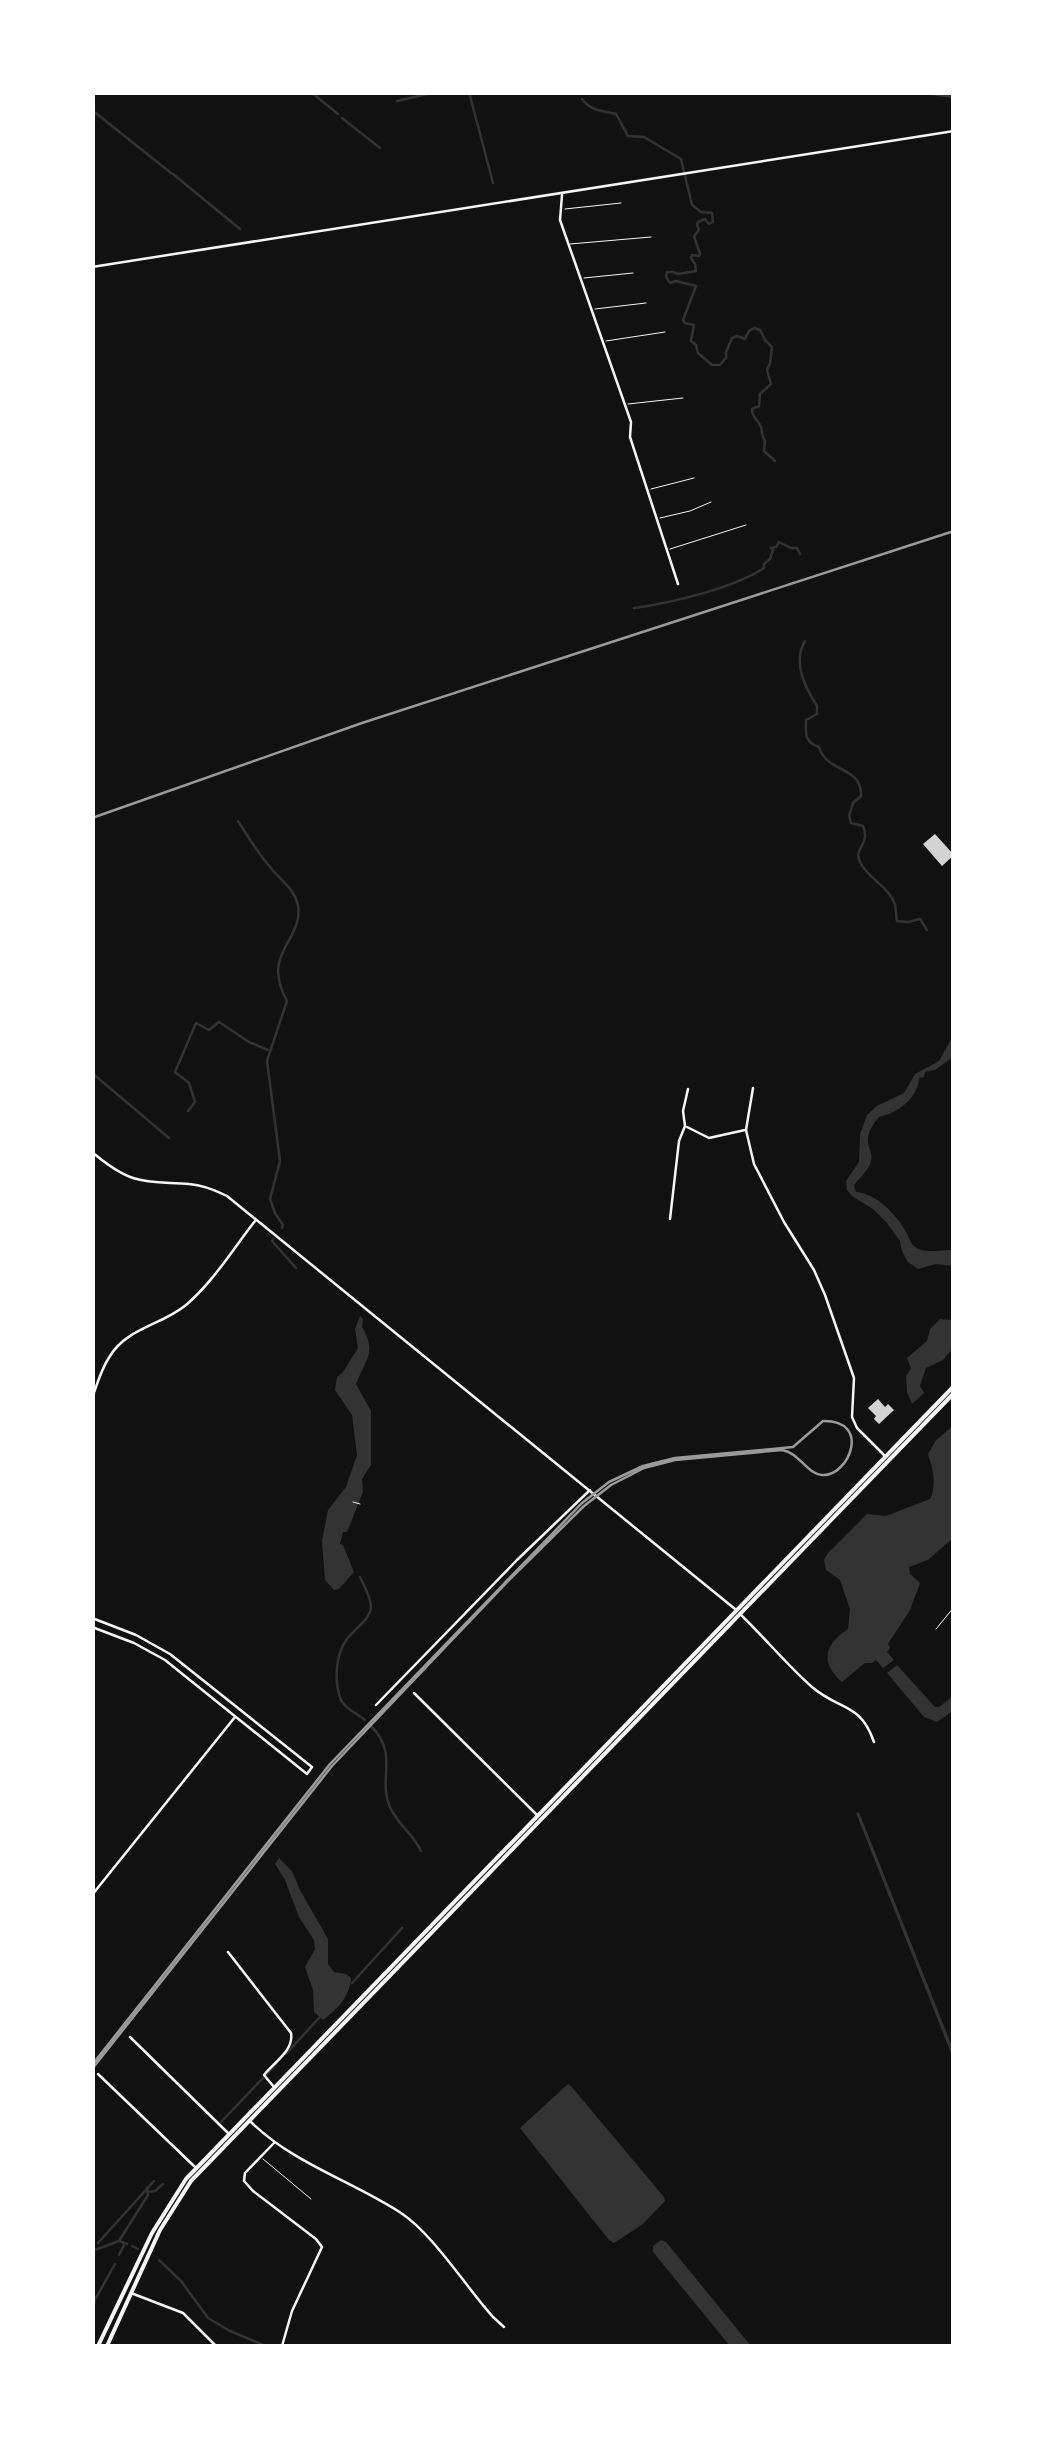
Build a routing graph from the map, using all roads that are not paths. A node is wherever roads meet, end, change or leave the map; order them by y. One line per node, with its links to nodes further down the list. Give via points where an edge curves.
1 (954, 131): 2 (street)
2 (562, 194): 4 (street); 7 (street)
3 (621, 203): 4 (lane)
4 (562, 210): 6 (street)
5 (651, 237): 6 (lane)
6 (569, 244): 9 (street)
7 (92, 267)
8 (634, 273): 9 (lane)
9 (581, 278): 11 (street)
10 (646, 303): 11 (lane)
11 (592, 310): 13 (street)
12 (665, 332): 13 (lane)
13 (603, 342): 15 (street)
14 (683, 398): 15 (lane)
15 (625, 404): 17 (street)
16 (694, 478): 17 (lane)
17 (648, 490): 19 (street)
18 (711, 502): 19 (lane)
19 (657, 519): 21 (street)
20 (746, 525): 21 (lane)
21 (667, 550): 22 (street)
22 (678, 584)
23 (688, 1088): 25 (street)
24 (753, 1088): 26 (street)
25 (684, 1126): 26 (street, via 709,1138); 28 (street)
26 (746, 1130): 33 (street, via 754,1164 814,1270 850,1361 852,1417)
27 (92, 1152): 29 (street, via 133,1178 208,1188)
28 (670, 1218)
29 (257, 1220): 32 (street, via 190,1302 113,1351); 34 (street)
30 (954, 1386): 33 (main road)
31 (954, 1393): 33 (main road)
32 (92, 1399)
33 (887, 1458): 36 (main road)
34 (590, 1490): 36 (street); 41 (street)
35 (954, 1607): 39 (lane)
36 (738, 1612): 43 (street, via 816,1690 861,1717); 44 (main road); 50 (main road)
37 (92, 1618): 42 (street, via 159,1647 312,1768 307,1774)
38 (92, 1626): 42 (street, via 155,1654)
39 (936, 1629)
40 (414, 1693): 44 (street)
41 (376, 1705)
42 (236, 1716): 45 (street)
43 (874, 1742)
44 (538, 1816): 49 (main road)
45 (92, 1895)
46 (228, 1952): 49 (street, via 291,2032 290,2047 264,2075)
47 (130, 2038): 51 (street)
48 (98, 2074): 54 (street)
49 (274, 2087): 51 (main road)
50 (250, 2120): 52 (street); 56 (main road, via 176,2202)
51 (230, 2134): 54 (main road)
52 (274, 2142): 53 (street); 57 (street, via 411,2221)
53 (260, 2157): 55 (lane); 61 (street, via 245,2173 246,2184 322,2246)
54 (196, 2168): 58 (main road, via 152,2232)
55 (311, 2199)
56 (131, 2293): 59 (main road); 60 (street, via 183,2314)
57 (504, 2326)
58 (98, 2346)
59 (107, 2346)
60 (216, 2346)
61 (282, 2346)

